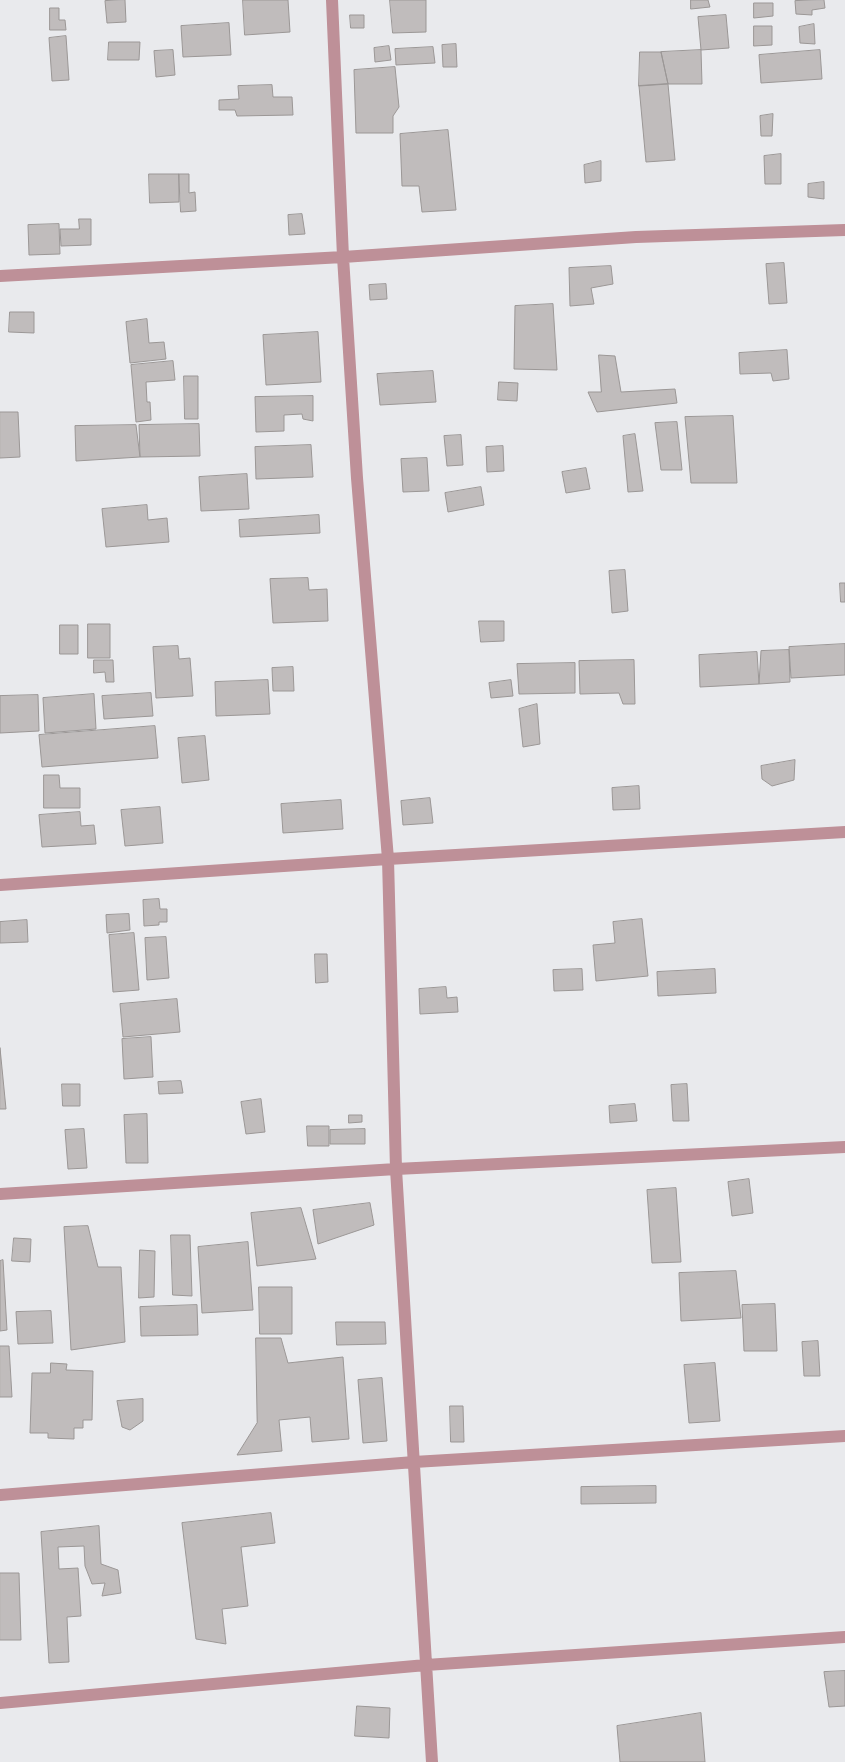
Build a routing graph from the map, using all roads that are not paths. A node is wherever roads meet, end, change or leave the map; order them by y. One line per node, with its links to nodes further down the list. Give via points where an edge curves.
1 (332, 0): 3 (street)
2 (845, 230): 3 (street, via 636,237)
3 (343, 257): 4 (street); 6 (street, via 357,478)
4 (0, 276)
5 (845, 832): 6 (street)
6 (388, 859): 7 (street); 9 (street)
7 (0, 885)
8 (845, 1147): 9 (street)
9 (396, 1169): 10 (street); 12 (street)
10 (0, 1194)
11 (845, 1436): 12 (street)
12 (414, 1462): 13 (street); 15 (street)
13 (0, 1495)
14 (845, 1637): 15 (street)
15 (426, 1665): 16 (street); 17 (street)
16 (0, 1703)
17 (432, 1762)

